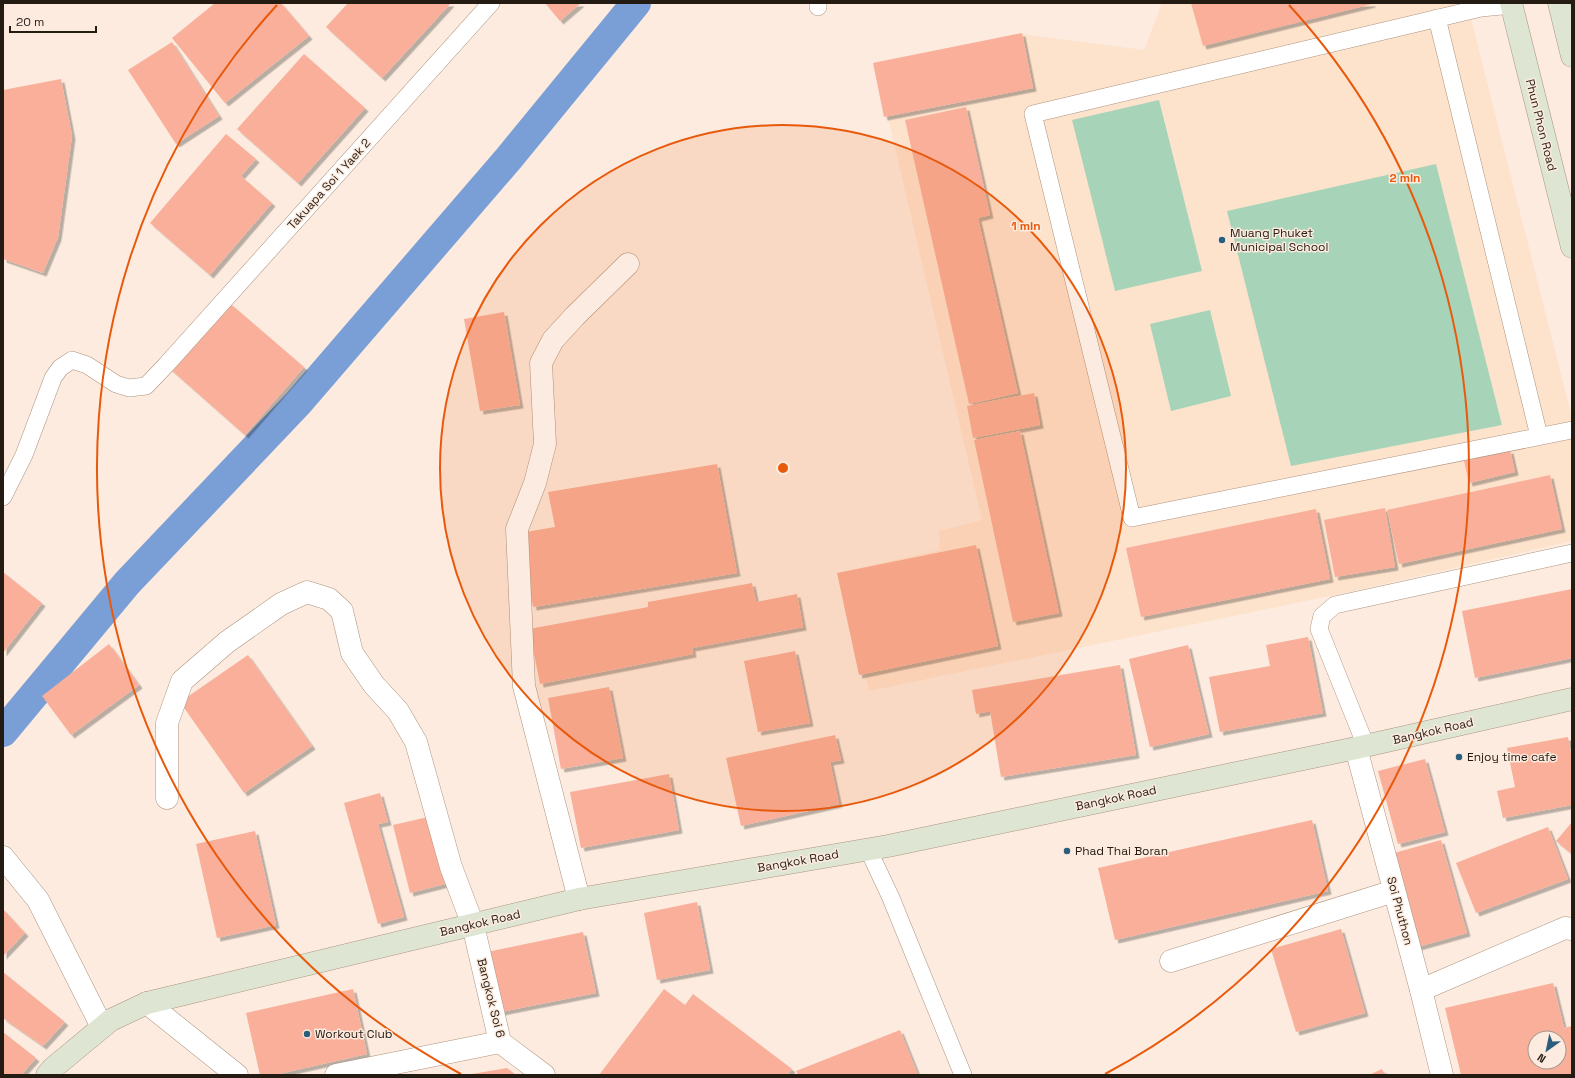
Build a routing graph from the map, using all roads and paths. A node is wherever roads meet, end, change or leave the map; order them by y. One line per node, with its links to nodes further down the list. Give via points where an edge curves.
1 (491, 3): 10 (lane, Takuapa Soi 1 Yaek 2, via 146,386 129,388 116,384 88,365 72,360 60,368 53,378 24,455)
2 (1559, 3): 5 (main road)
3 (1511, 4): 4 (lane); 6 (main road, Phun Phon Road)
4 (1437, 18): 9 (lane); 9 (lane, via 1033,114 1130,510 1132,518)
5 (1572, 56)
6 (1572, 247)
7 (628, 264): 18 (street, via 553,340 541,363 545,444 536,483 517,529 524,686)
8 (1572, 430): 9 (lane)
9 (1540, 436)
10 (3, 497)
11 (1572, 553): 13 (lane, via 1335,604 1322,616 1319,629)
12 (1572, 700): 13 (main road, Bangkok Road)
13 (1361, 747): 15 (main road, Bangkok Road); 17 (street, Soi Phuthon)
14 (167, 798): 19 (street, Bangkok Soi 6, via 167,723 182,681 226,642 281,604 307,592 329,599 342,611 352,653 374,685 398,711 416,742 451,867)
15 (868, 849): 18 (main road, Bangkok Road); 30 (lane, via 891,898)
16 (3, 857): 24 (street, via 38,900)
17 (1394, 891): 21 (street); 22 (street, Soi Phuthon)
18 (579, 899): 19 (main road, Bangkok Road)
19 (473, 925): 23 (main road, Bangkok Road); 25 (street, Bangkok Soi 6)
20 (1572, 929): 22 (street, via 1565,928)
21 (1171, 962)
22 (1421, 990): 31 (street, Soi Phuthon)
23 (147, 1003): 24 (main road, Bangkok Road); 27 (street)
24 (102, 1027): 26 (main road, Bangkok Road)
25 (500, 1042): 28 (street); 29 (street, Bangkok Soi 6)
26 (54, 1073)
27 (237, 1075)
28 (336, 1075)
29 (544, 1075)
30 (963, 1075)
31 (1442, 1075)

